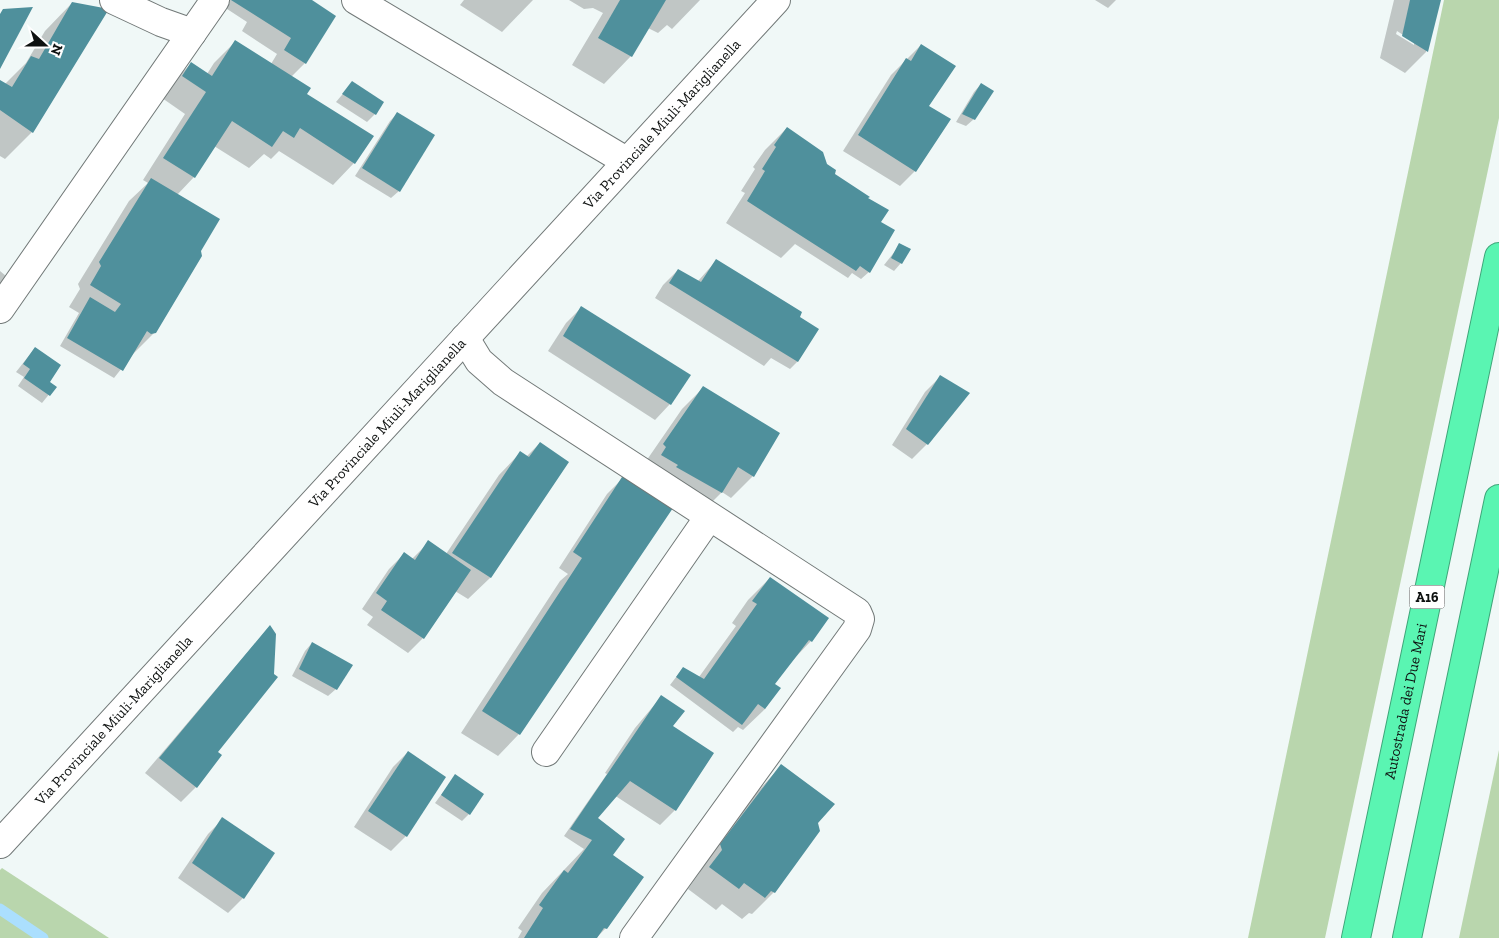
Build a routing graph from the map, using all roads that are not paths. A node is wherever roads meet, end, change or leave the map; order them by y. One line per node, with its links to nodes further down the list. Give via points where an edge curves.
1 (114, 0): 5 (street)
2 (215, 0): 5 (street)
3 (356, 0): 6 (street)
4 (776, 0): 6 (street, Via Provinciale Miuli-Mariglianella)
5 (192, 34): 8 (street)
6 (626, 161): 9 (street, Via Provinciale Miuli-Mariglianella)
7 (1499, 257): 15 (highway, Autostrada dei Due Mari / A16)
8 (0, 309)
9 (465, 338): 11 (street, via 479,361 502,382); 13 (street, Via Provinciale Miuli-Mariglianella)
10 (1499, 499): 16 (highway)
11 (709, 517): 12 (street); 14 (street, via 857,612 860,619 856,629)
12 (546, 752)
13 (0, 844)
14 (634, 938)
15 (1356, 938)
16 (1407, 938)

